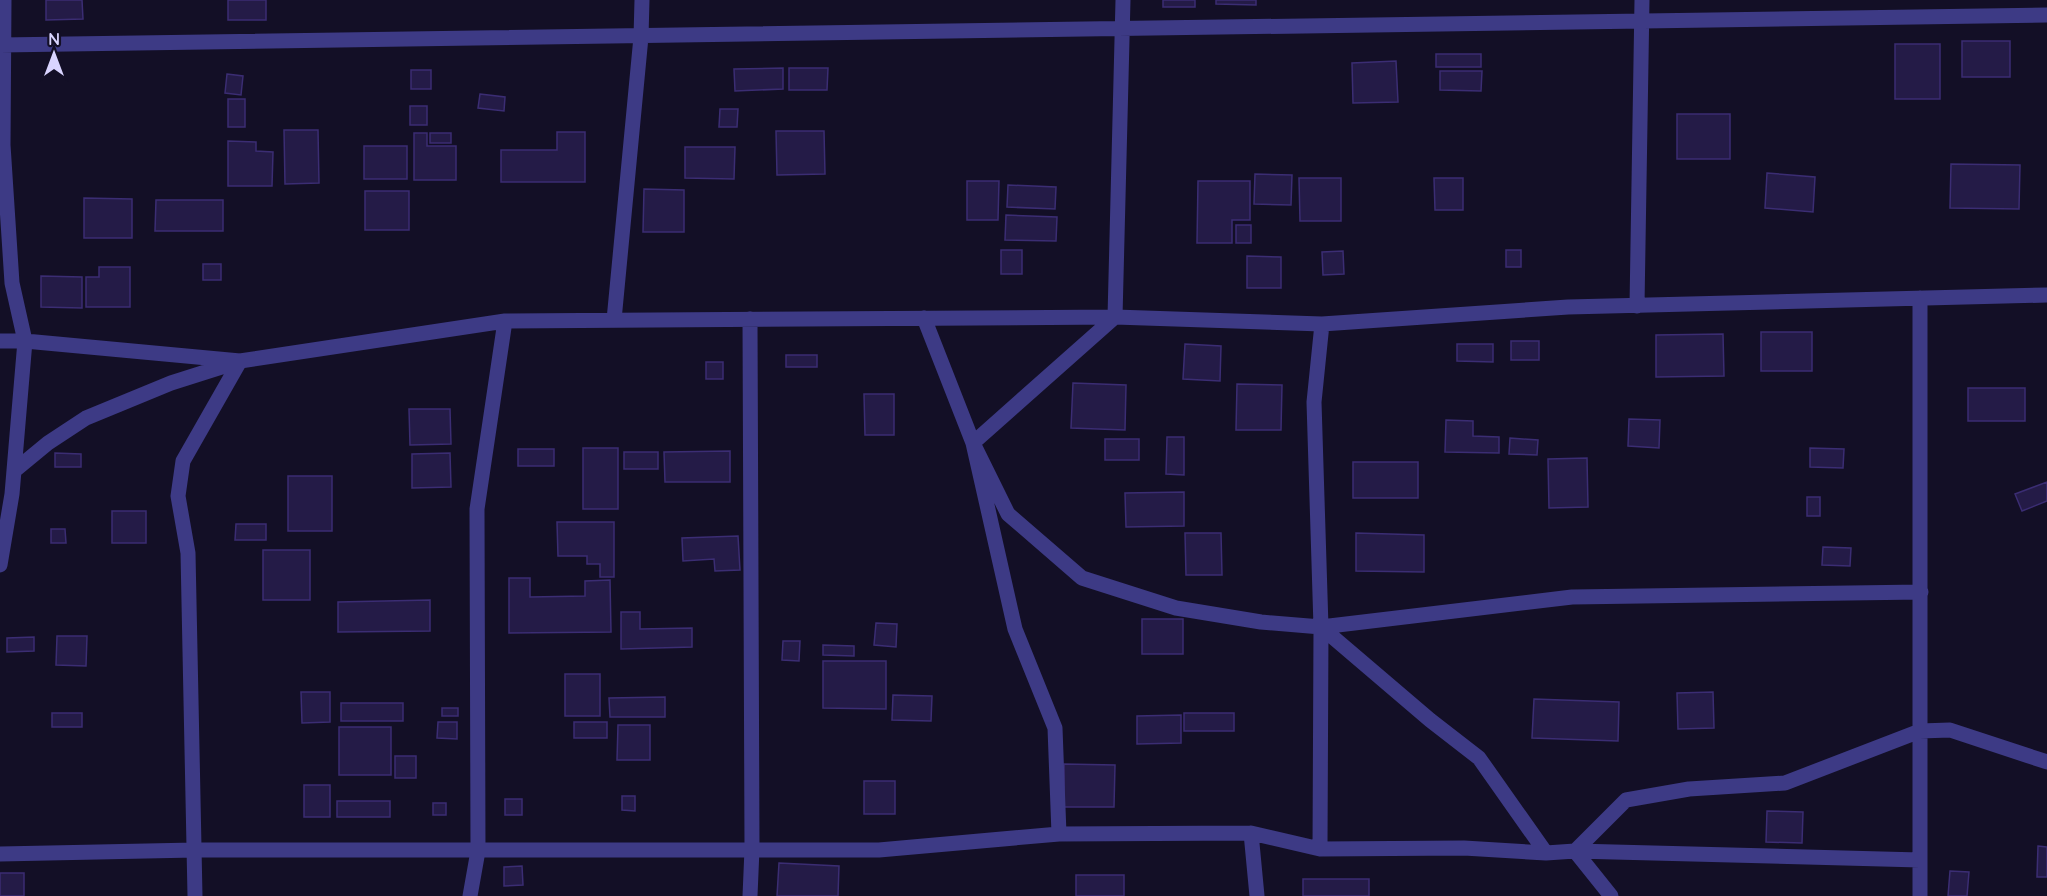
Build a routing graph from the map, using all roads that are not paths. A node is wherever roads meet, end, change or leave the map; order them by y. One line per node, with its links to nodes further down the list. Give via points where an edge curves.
1 (4, 0): 9 (street)
2 (642, 0): 8 (street)
3 (1124, 0): 7 (street)
4 (1642, 0): 6 (street)
5 (2047, 15): 6 (street)
6 (1641, 21): 7 (street); 12 (street)
7 (1122, 29): 8 (street); 13 (street)
8 (641, 37): 9 (street); 16 (street)
9 (2, 45): 20 (street, via 3,145 12,283)
10 (2047, 295): 11 (street)
11 (1920, 298): 12 (street); 25 (street)
12 (1637, 306): 18 (street)
13 (1115, 317): 14 (street); 18 (street); 22 (street)
14 (924, 318): 15 (street); 22 (street)
15 (750, 319): 16 (street); 31 (street)
16 (614, 320): 17 (street)
17 (505, 321): 21 (street); 34 (street, via 477,509)
18 (1322, 324): 26 (street, via 1314,402)
19 (0, 341): 20 (street)
20 (25, 341): 21 (street); 23 (street)
21 (240, 361): 23 (street, via 171,383 86,418); 33 (street, via 183,461 178,496 188,553)
22 (973, 443): 26 (street, via 1008,514 1082,578 1176,608); 30 (street, via 1015,629 1055,728)
23 (14, 471): 24 (street)
24 (0, 565)
25 (1922, 592): 26 (street, via 1572,597); 27 (street)
26 (1321, 627): 32 (street); 36 (street, via 1479,758)
27 (1920, 731): 28 (street, via 1950,730); 35 (street, via 1785,783 1689,789 1626,800); 38 (street)
28 (2047, 762)
29 (1251, 833): 30 (street); 32 (street); 42 (street)
30 (1059, 834): 31 (street, via 879,850)
31 (752, 849): 34 (street); 41 (street)
32 (1320, 849): 36 (street, via 1464,848)
33 (195, 850): 34 (street); 37 (street); 39 (street)
34 (478, 851): 40 (street)
35 (1575, 851): 36 (street); 38 (street); 43 (street)
36 (1546, 853)
37 (0, 854)
38 (1920, 860): 44 (street)
39 (195, 896)
40 (470, 896)
41 (750, 896)
42 (1257, 896)
43 (1611, 896)
44 (1920, 896)

